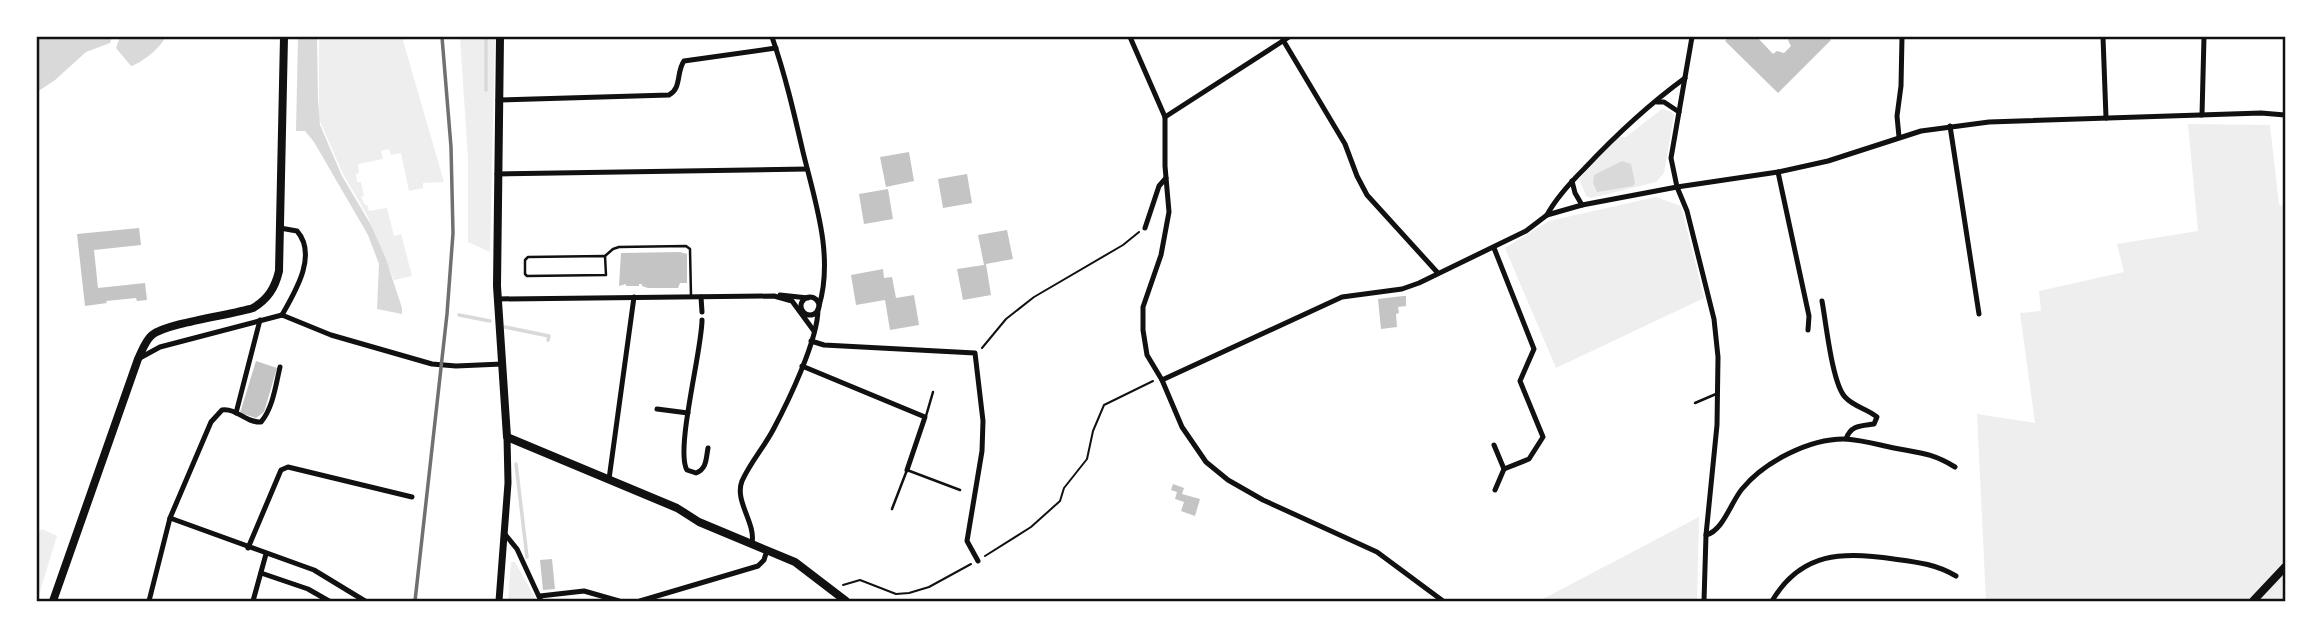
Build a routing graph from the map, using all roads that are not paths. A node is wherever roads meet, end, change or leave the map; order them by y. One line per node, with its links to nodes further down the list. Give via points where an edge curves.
1 (284, 37): 29 (main road)
2 (500, 37): 12 (main road)
3 (772, 37): 10 (street)
4 (1130, 37): 17 (street)
5 (1692, 37): 11 (street)
6 (1902, 37): 20 (street)
7 (2102, 37): 18 (street)
8 (2204, 37): 16 (street)
9 (1286, 38): 17 (street); 33 (street, via 1345,144 1367,195)
10 (776, 48): 12 (street, via 684,61 677,86 669,95); 21 (street)
11 (1685, 78): 13 (street); 14 (street)
12 (498, 100): 23 (main road)
13 (1657, 102): 14 (street); 25 (street, via 1615,135)
14 (1679, 112): 26 (street, via 1671,158)
15 (2285, 114): 16 (street)
16 (2202, 115): 18 (street)
17 (1165, 117): 24 (street)
18 (2106, 118): 19 (street)
19 (1950, 126): 20 (street); 45 (street)
20 (1899, 137): 22 (street)
21 (807, 169): 23 (street); 41 (street, via 823,245)
22 (1778, 172): 26 (street); 49 (street, via 1809,316)
23 (497, 174): 39 (main road)
24 (1166, 178): 30 (street); 56 (street, via 1169,212 1161,255 1143,307 1147,355)
25 (1572, 181): 27 (street); 28 (street)
26 (1677, 187): 27 (street); 58 (street, via 1714,319)
27 (1582, 205): 28 (street)
28 (1547, 215): 31 (street)
29 (280, 228): 44 (street, via 297,231 305,253 301,278); 52 (main road, via 276,286 261,303 159,331 147,341)
30 (1145, 228)
31 (1493, 248): 33 (street); 69 (street, via 1534,349 1520,381 1543,437 1530,459)
32 (606, 256): 32 (lane, via 528,257 525,274 606,275); 34 (lane, via 619,247 686,246 690,250)
33 (1437, 272): 56 (street, via 1402,289 1324,303)
34 (691, 296): 36 (street); 37 (street)
35 (774, 296): 37 (street); 38 (street); 46 (street, via 792,302)
36 (634, 297): 39 (street); 71 (street)
37 (701, 297): 43 (street)
38 (810, 298): 41 (street); 42 (street)
39 (497, 299): 53 (main road)
40 (1822, 301): 65 (street, via 1838,390 1854,406 1877,417 1874,424 1850,429)
41 (819, 307): 42 (street, via 810,315); 50 (street)
42 (802, 309): 46 (street)
43 (702, 312)
44 (282, 314): 47 (street); 53 (street, via 331,335 432,363)
45 (1979, 314)
46 (806, 319): 50 (street)
47 (260, 320): 52 (street, via 160,347); 61 (street)
48 (702, 320): 62 (street)
49 (1808, 330)
50 (814, 331): 51 (street)
51 (811, 341): 54 (street); 83 (street, via 975,353 982,451 967,541)
52 (138, 359): 88 (main road)
53 (502, 364): 64 (main road)
54 (802, 366): 63 (street); 79 (street, via 774,429 741,484 754,534)
55 (280, 367): 61 (street, via 261,422)
56 (1161, 379): 97 (street, via 1182,427 1206,462 1228,480 1377,552)
57 (933, 392): 63 (lane)
58 (1719, 393): 59 (lane); 78 (street)
59 (1696, 402)
60 (657, 409): 62 (street)
61 (236, 413): 76 (street, via 222,410 211,422)
62 (688, 413): 67 (street, via 687,470 701,471)
63 (925, 417): 70 (street)
64 (507, 437): 71 (main road); 77 (street)
65 (1846, 439): 68 (street, via 1936,456); 78 (street, via 1791,452 1757,473 1717,529)
66 (1494, 445): 69 (street)
67 (708, 448)
68 (1955, 467)
69 (1504, 469): 73 (street)
70 (907, 470): 72 (lane); 75 (lane)
71 (609, 479): 79 (main road)
72 (960, 490)
73 (1495, 490)
74 (412, 497): 80 (street, via 288,467 281,470)
75 (892, 509)
76 (170, 518): 80 (street); 89 (street)
77 (504, 533): 87 (street); 93 (street)
78 (1706, 534): 98 (street)
79 (752, 543): 81 (main road)
80 (248, 548): 82 (street)
81 (767, 550): 95 (street, via 758,565); 96 (main road, via 794,562)
82 (266, 554): 85 (street); 92 (street, via 314,570)
83 (978, 561)
84 (2285, 567): 100 (main road)
85 (261, 573): 90 (street); 91 (street)
86 (1956, 576): 99 (street, via 1941,566 1848,554 1812,562 1787,581)
87 (541, 598): 94 (street, via 584,591)
88 (53, 601)
89 (149, 601)
90 (253, 601)
91 (329, 601)
92 (365, 601)
93 (499, 601)
94 (620, 601)
95 (640, 601)
96 (846, 601)
97 (1443, 601)
98 (1704, 601)
99 (1772, 601)
100 (2253, 601)

